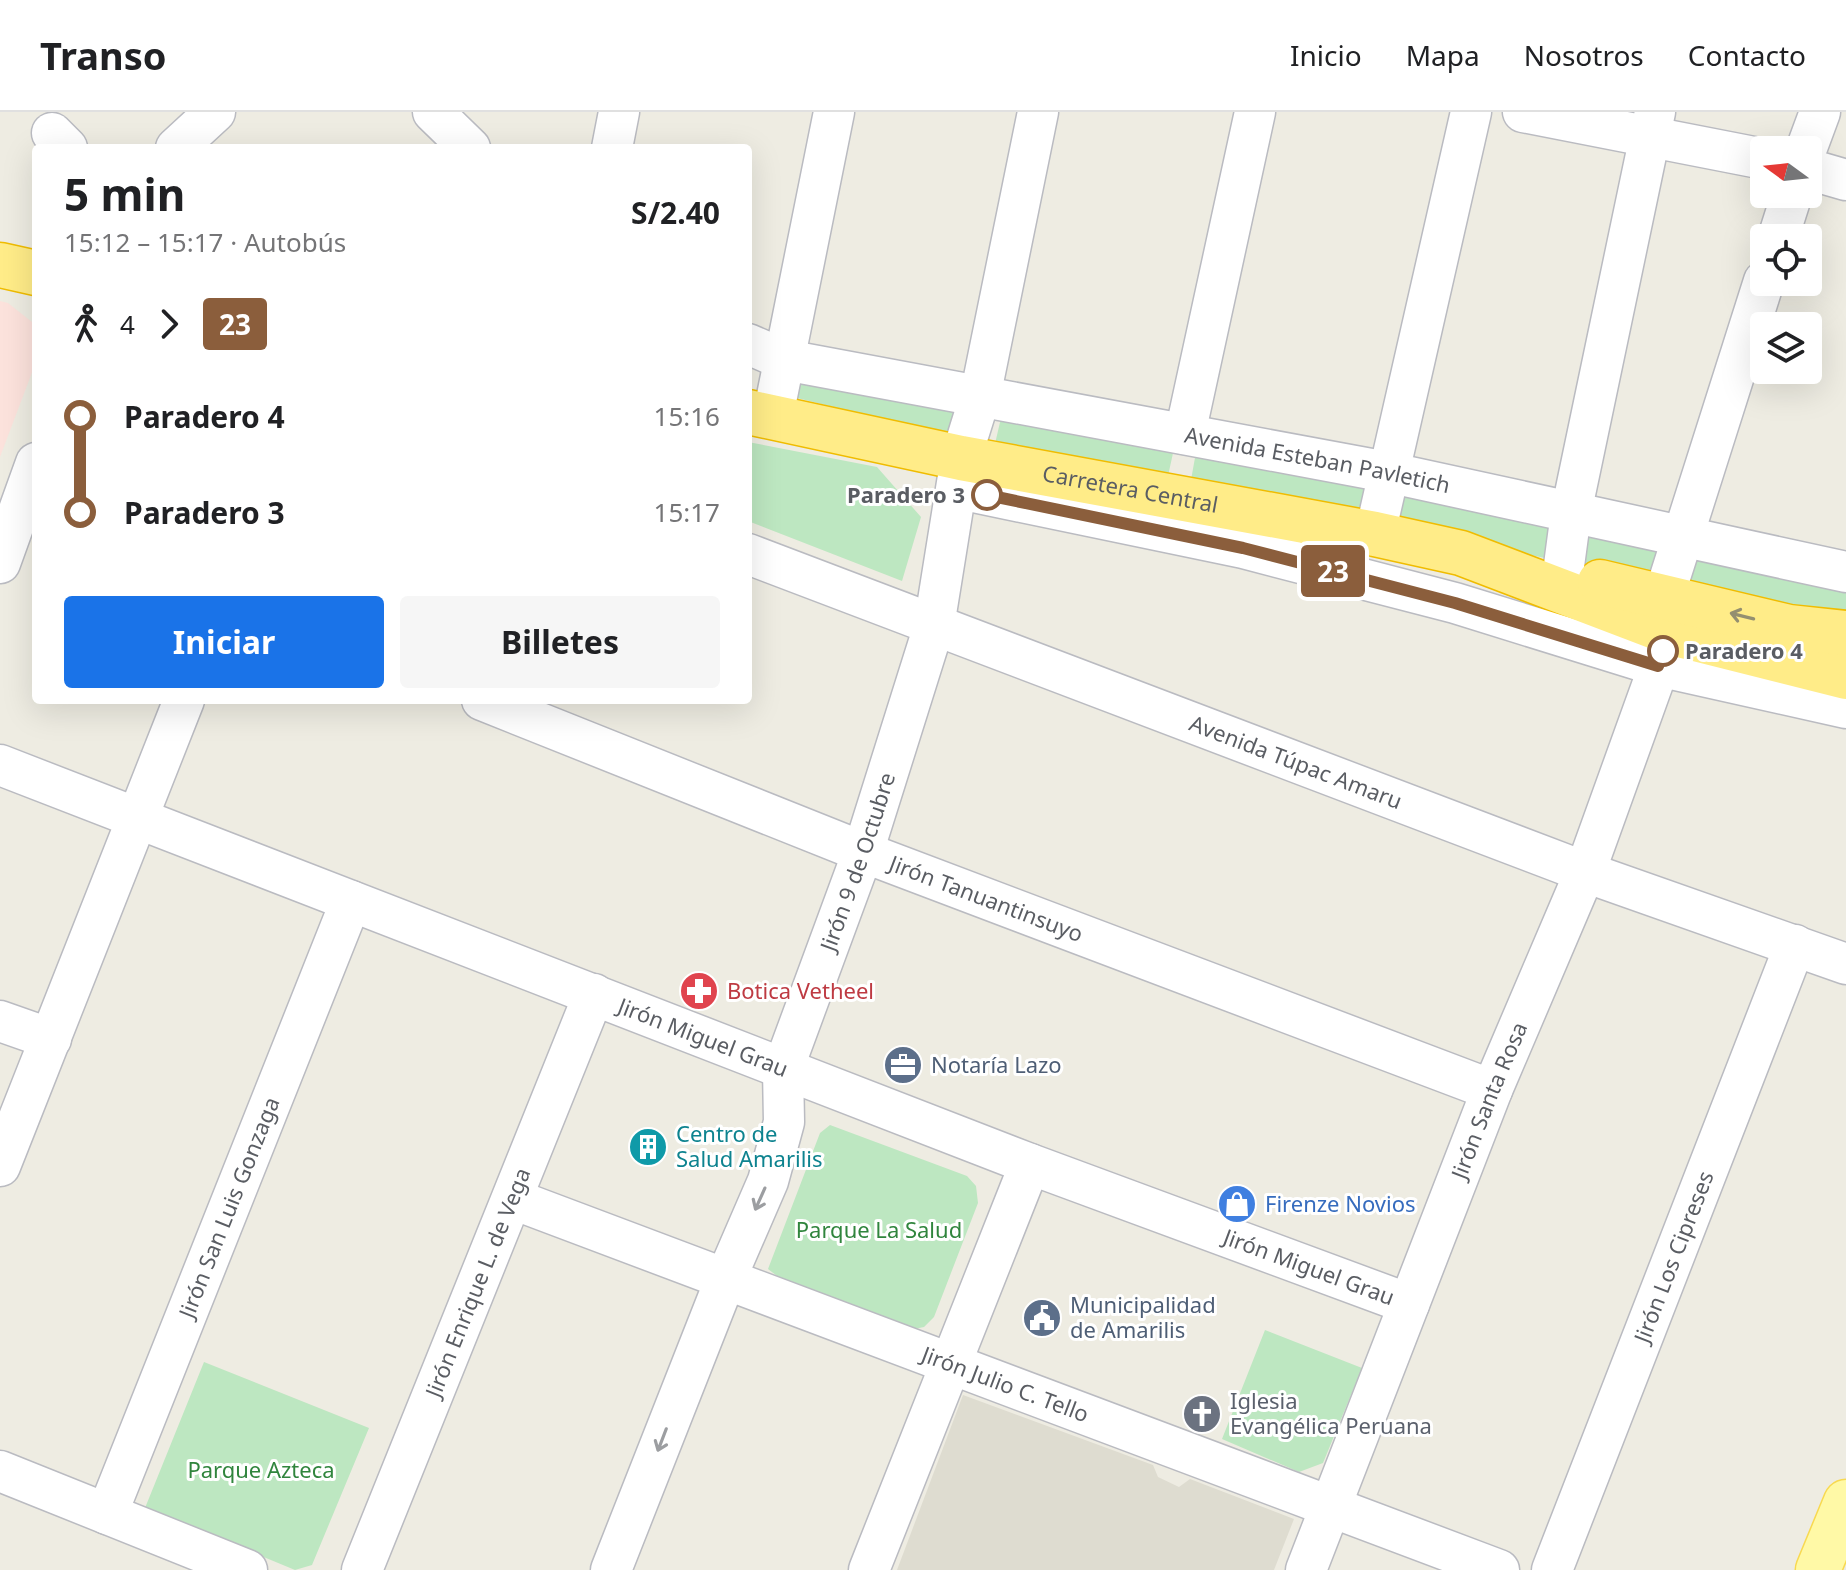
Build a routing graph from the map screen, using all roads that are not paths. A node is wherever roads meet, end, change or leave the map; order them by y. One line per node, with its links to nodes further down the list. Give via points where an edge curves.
1 (215, 112): 12 (street)
2 (433, 112): 13 (street)
3 (619, 112): 14 (street)
4 (834, 112): 22 (street)
5 (1038, 112): 23 (street, Jirón 9 de Octubre)
6 (1255, 112): 25 (street)
7 (1471, 112): 26 (street)
8 (1523, 112): 10 (street)
9 (1820, 112): 11 (street)
10 (1653, 124): 15 (street); 29 (street)
11 (1811, 136)
12 (180, 144)
13 (466, 144)
14 (613, 144)
15 (1750, 155)
16 (1822, 173): 17 (street)
17 (1846, 180)
18 (0, 265): 19 (highway)
19 (32, 272)
20 (1759, 296): 31 (street, Jirón Santa Rosa)
21 (752, 346): 22 (street, Avenida Esteban Pavletich)
22 (785, 360): 23 (street, Avenida Esteban Pavletich); 24 (street)
23 (980, 397): 25 (street, Avenida Esteban Pavletich); 28 (street, Jirón 9 de Octubre)
24 (760, 414): 28 (highway, Carretera Central)
25 (1185, 434): 26 (street, Avenida Esteban Pavletich)
26 (1387, 472): 29 (street, Avenida Esteban Pavletich); 30 (street)
27 (32, 474): 33 (street)
28 (960, 474): 30 (highway, Carretera Central); 37 (street, Jirón 9 de Octubre); 39 (street, via 1455,603)
29 (1571, 513): 31 (street, Avenida Esteban Pavletich); 36 (street)
30 (1375, 534): 35 (highway, Carretera Central, via 1461,553)
31 (1682, 537): 34 (street, Avenida Esteban Pavletich); 39 (street, Jirón Santa Rosa)
32 (752, 556): 37 (street, Avenida Túpac Amaru)
33 (0, 563)
34 (1846, 572)
35 (1511, 573): 36 (highway, Carretera Central); 39 (highway, Carretera Central)
36 (1563, 573): 39 (highway, Carretera Central)
37 (934, 626): 48 (street, Jirón 9 de Octubre); 49 (street, Avenida Túpac Amaru)
38 (1789, 627): 39 (highway, Carretera Central, one-way to 39); 40 (highway, Carretera Central); 41 (highway)
39 (1664, 632): 42 (highway, Carretera Central); 45 (street); 49 (street, Jirón Santa Rosa)
40 (1846, 633)
41 (1846, 657)
42 (1846, 677)
43 (182, 704): 47 (street)
44 (492, 704): 48 (street, Jirón Tanuantinsuyo)
45 (1846, 708)
46 (0, 765): 47 (street, Jirón Miguel Grau)
47 (138, 821): 50 (street, Jirón Miguel Grau); 55 (street)
48 (863, 852): 56 (street, Jirón 9 de Octubre); 57 (street, Jirón Tanuantinsuyo)
49 (1585, 872): 51 (street, Avenida Túpac Amaru); 57 (street, Jirón Santa Rosa)
50 (351, 901): 53 (street, Jirón Miguel Grau); 67 (street, Jirón San Luis Gonzaga)
51 (1795, 945): 52 (street, Avenida Túpac Amaru); 74 (street, Jirón Los Cipreses)
52 (1846, 964)
53 (594, 994): 56 (street, Jirón Miguel Grau); 60 (street, Jirón Enrique L. de Vega)
54 (0, 1021): 55 (street)
55 (51, 1039): 59 (street)
56 (783, 1069): 58 (street, Jirón Miguel Grau); 61 (street, Jirón 9 de Octubre, one-way to 61, via 784,1122 768,1181)
57 (1492, 1090): 62 (street, Jirón Santa Rosa)
58 (1030, 1164): 62 (street, Jirón Miguel Grau); 63 (street)
59 (0, 1166)
60 (513, 1199): 61 (street, Jirón Julio C. Tello); 69 (street, Jirón Enrique L. de Vega)
61 (726, 1278): 63 (street, Jirón Julio C. Tello); 70 (street, Jirón 9 de Octubre, one-way to 70)
62 (1409, 1304): 66 (street, Jirón Santa Rosa)
63 (951, 1365): 66 (street, Jirón Julio C. Tello); 71 (street)
64 (0, 1471): 67 (street)
65 (1846, 1502): 75 (main road)
66 (1330, 1506): 72 (street, Jirón Santa Rosa); 73 (street, Jirón Julio C. Tello)
67 (107, 1514): 68 (street)
68 (247, 1570)
69 (362, 1570)
70 (611, 1570)
71 (869, 1570)
72 (1306, 1570)
73 (1499, 1570)
74 (1552, 1570)
75 (1818, 1570)

